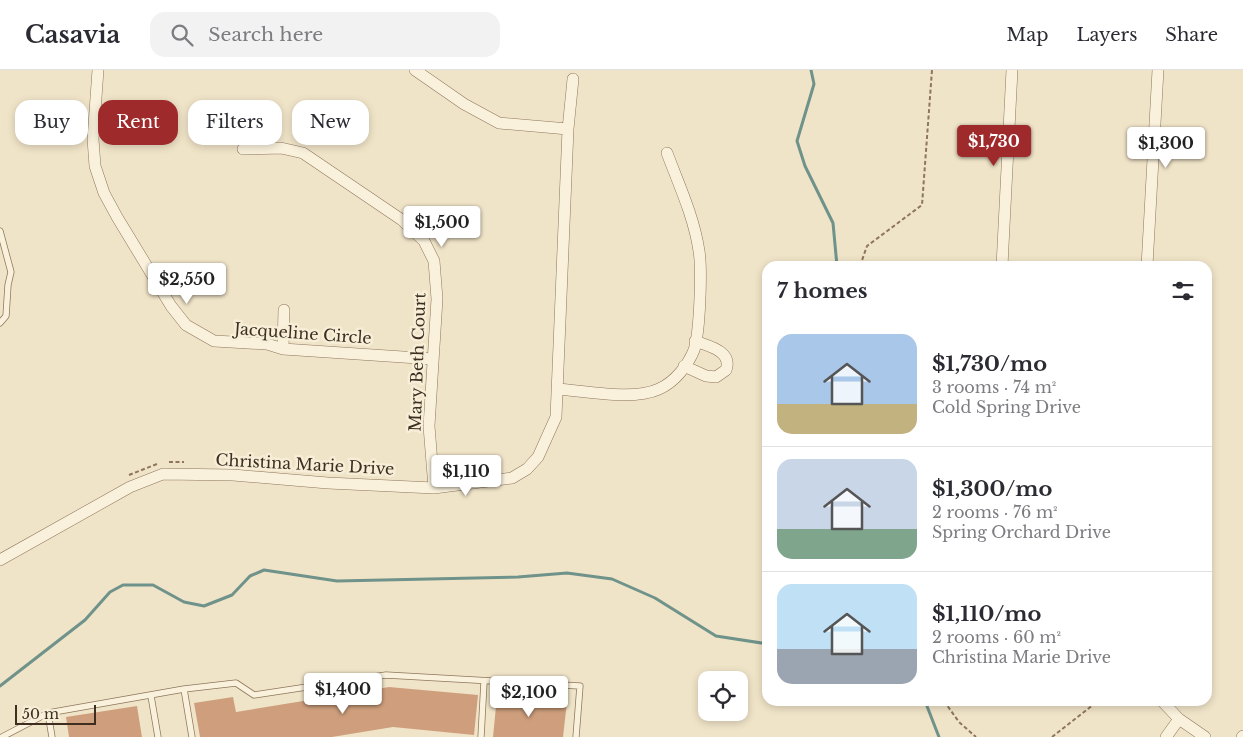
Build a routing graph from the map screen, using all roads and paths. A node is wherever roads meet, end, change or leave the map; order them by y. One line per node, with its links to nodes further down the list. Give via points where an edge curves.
1 (98, 70): 19 (street, Jacqueline Circle, via 93,139 95,166 117,217 171,306 186,325 214,341 266,344)
2 (415, 70): 7 (street, via 464,104 499,123)
3 (932, 70): 11 (path, via 922,205 867,246)
4 (1012, 70): 12 (street)
5 (1158, 70): 13 (street)
6 (573, 79): 7 (street, Christina Marie Drive)
7 (568, 129): 22 (street, Christina Marie Drive)
8 (243, 149): 20 (street, Mary Beth Court, via 281,148 303,153 402,220 424,240 434,261 437,298)
9 (667, 153): 18 (street, via 700,252)
10 (0, 230): 14 (lane, via 12,272)
11 (862, 261)
12 (1002, 261)
13 (1148, 261)
14 (8, 285): 15 (lane); 17 (lane, via 6,316)
15 (0, 289)
16 (284, 310): 19 (street)
17 (0, 323)
18 (695, 340): 21 (street, via 694,349); 21 (street, via 724,353 726,370 716,377)
19 (284, 349): 20 (street, Jacqueline Circle)
20 (433, 359): 23 (street, Mary Beth Court, via 429,426)
21 (684, 366): 22 (street, via 679,375 660,389 638,395)
22 (557, 390): 23 (street, Christina Marie Drive, via 556,417 538,457 527,469 512,478)
23 (434, 488): 24 (street, Christina Marie Drive, via 233,475 163,474 130,487)
24 (0, 560)
25 (484, 682): 26 (lane, via 386,675 254,695 236,683); 37 (lane); 38 (lane, via 580,686)
26 (184, 689): 27 (lane); 36 (lane)
27 (151, 696): 31 (lane); 35 (lane)
28 (947, 706): 39 (path, via 958,722)
29 (1092, 706): 40 (path)
30 (1167, 706): 32 (street)
31 (48, 713): 33 (lane); 34 (lane)
32 (1179, 719): 41 (street); 42 (street)
33 (2, 737)
34 (52, 737)
35 (158, 737)
36 (192, 737)
37 (481, 737)
38 (576, 737)
39 (976, 737)
40 (1052, 737)
41 (1166, 737)
42 (1205, 737)

